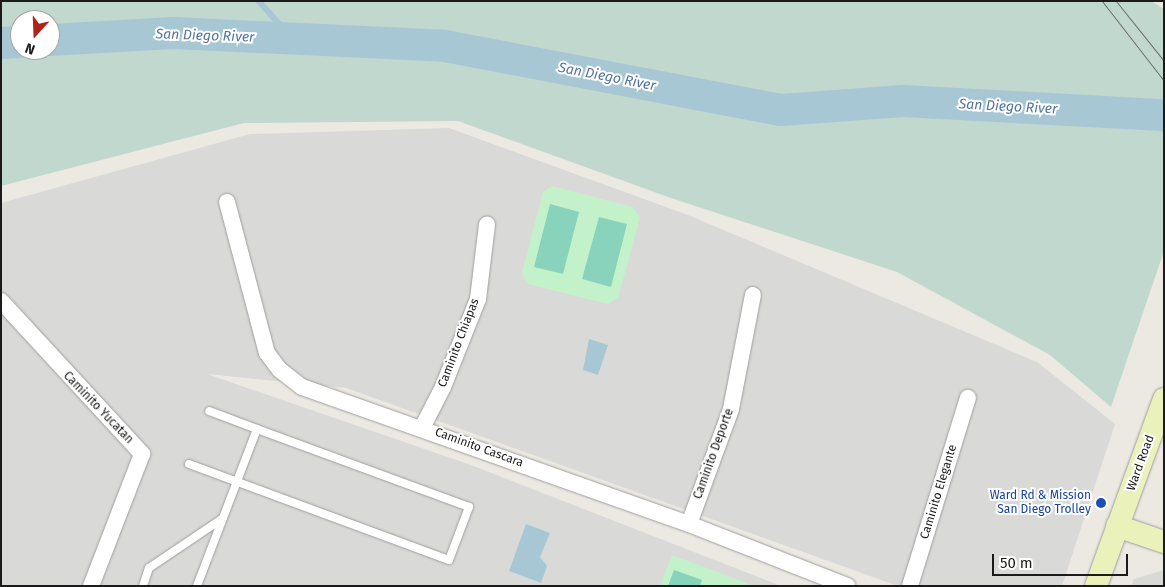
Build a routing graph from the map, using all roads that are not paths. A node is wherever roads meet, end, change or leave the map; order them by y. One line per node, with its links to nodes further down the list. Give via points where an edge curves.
1 (227, 202): 8 (street, Caminito Cascara, via 267,353 280,370 302,387)
2 (487, 225): 8 (street, Caminito Chiapas, via 478,299 443,387)
3 (753, 295): 13 (street, Caminito Deporte, via 731,409)
4 (1, 302): 16 (street, Caminito Yucatan, via 142,454)
5 (968, 398): 20 (street, Caminito Elegante)
6 (1164, 399): 14 (main road, Ward Road)
7 (209, 410): 9 (lane)
8 (422, 428): 13 (street, Caminito Cascara)
9 (257, 429): 11 (lane); 11 (lane, via 469,507 449,560)
10 (189, 464): 11 (lane)
11 (237, 482): 12 (lane)
12 (223, 518): 17 (lane, via 149,568); 18 (lane)
13 (689, 524): 19 (street, Caminito Cascara)
14 (1117, 526): 15 (main road); 21 (main road, Ward Road)
15 (1164, 542)
16 (91, 586)
17 (143, 586)
18 (197, 586)
19 (847, 586)
20 (910, 586)
21 (1096, 586)

